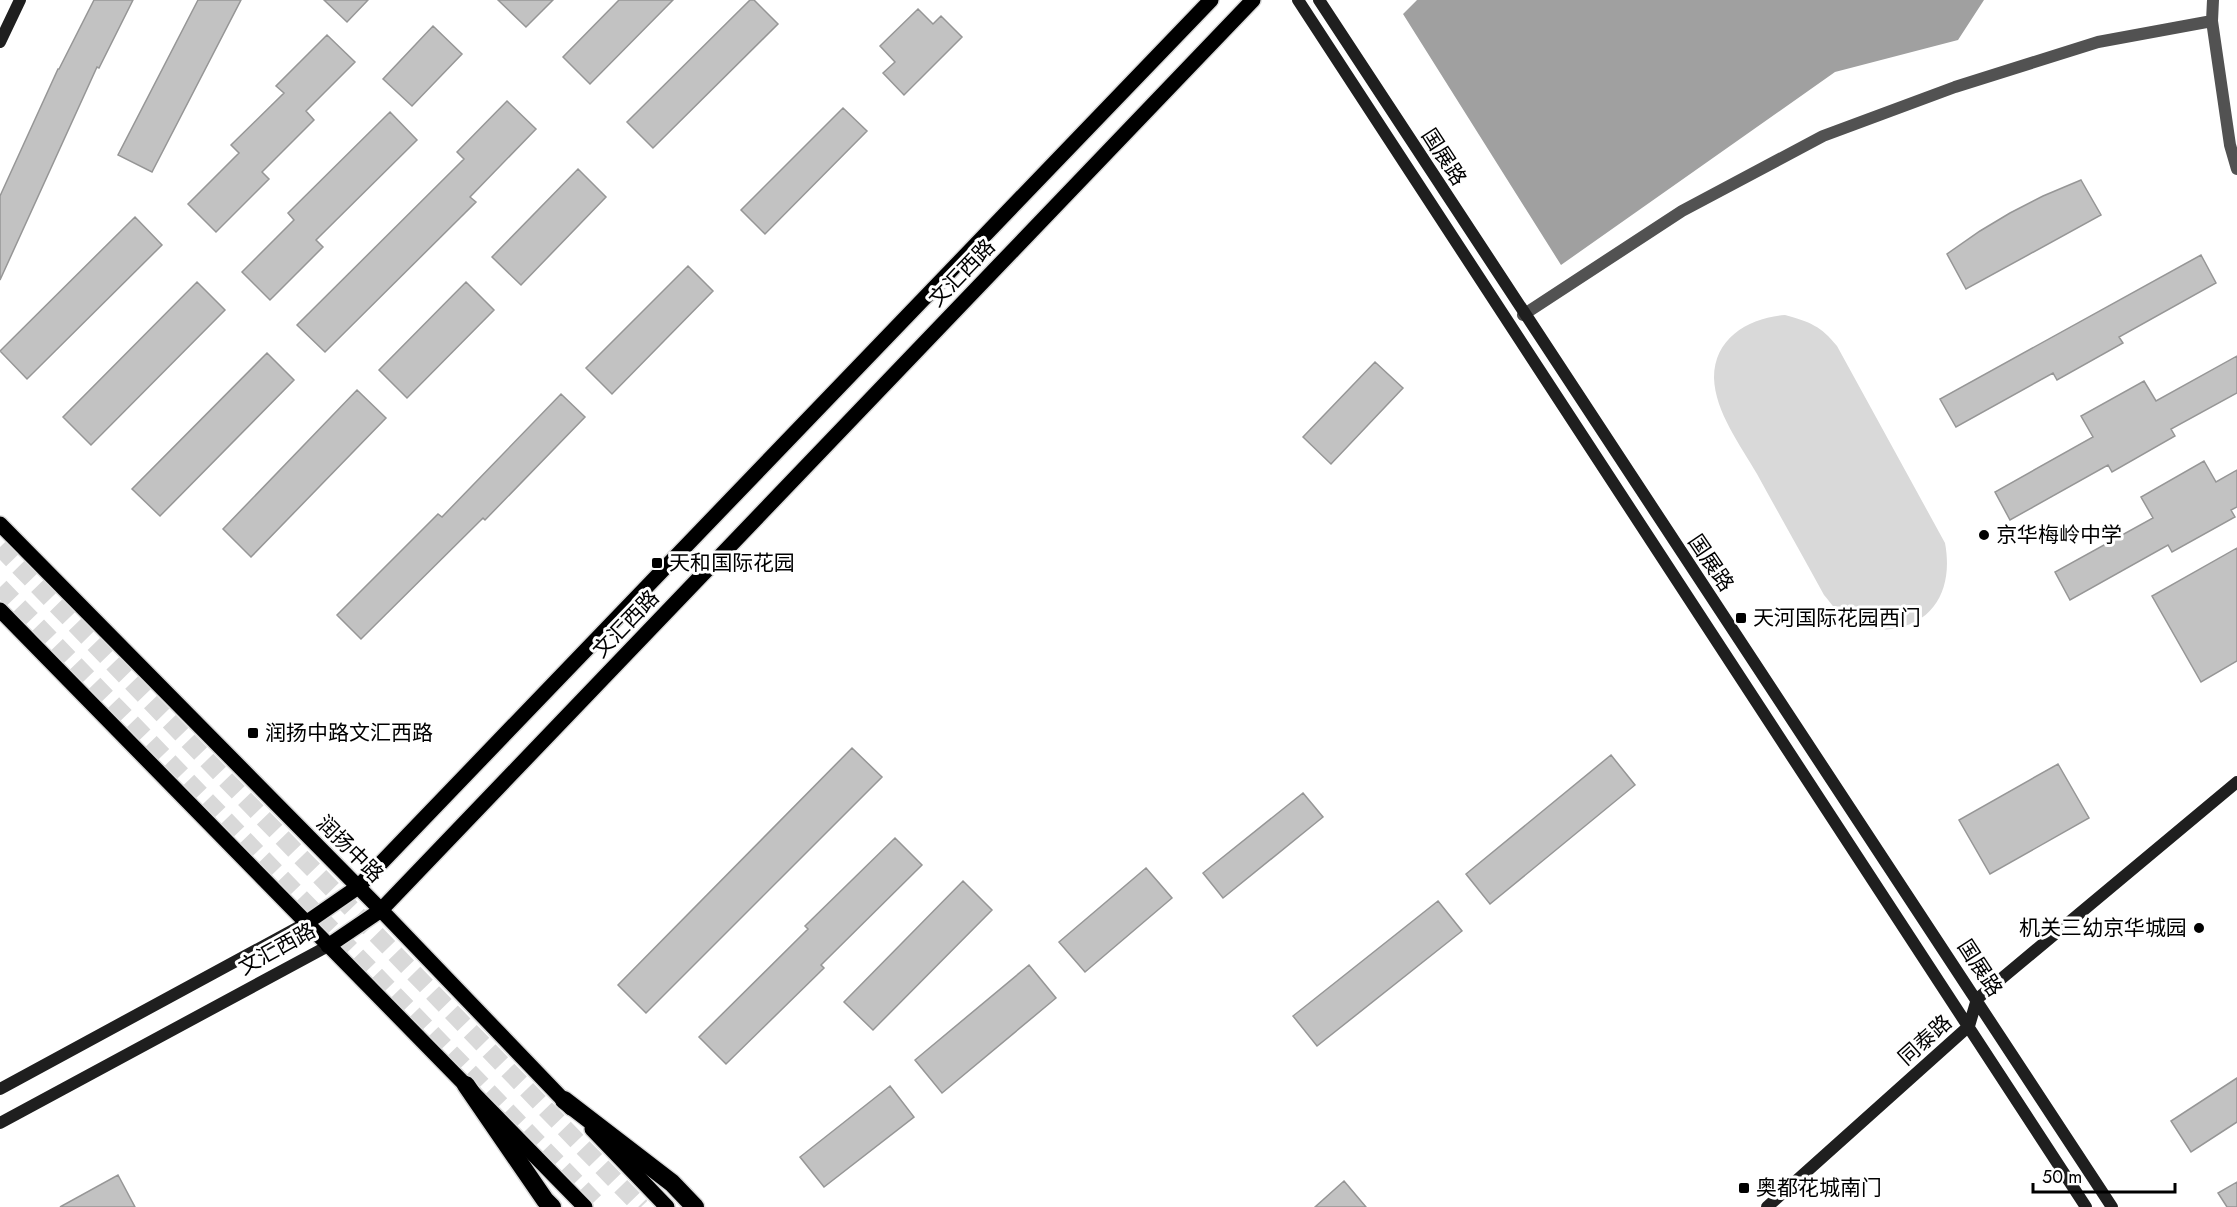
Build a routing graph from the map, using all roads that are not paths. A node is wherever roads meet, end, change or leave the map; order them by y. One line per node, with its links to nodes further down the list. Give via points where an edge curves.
1 (20, 0): 8 (street)
2 (1211, 0): 14 (main road, 文汇西路)
3 (1253, 0): 15 (main road, 文汇西路)
4 (1298, 0): 19 (street, 国展路)
5 (1319, 0): 10 (street, 国展路)
6 (2213, 0): 7 (street)
7 (2212, 21): 9 (street); 10 (street, via 2098,42 1955,87 1823,136 1682,211)
8 (0, 42)
9 (2237, 169)
10 (1523, 315): 18 (street, 国展路)
11 (0, 524): 14 (main road, 润扬中路)
12 (0, 610): 16 (main road)
13 (2237, 782): 18 (street)
14 (358, 886): 15 (main road, 润扬中路); 16 (main road, 文汇西路)
15 (381, 910): 17 (main road, 文汇西路); 22 (main road, 润扬中路)
16 (306, 923): 17 (main road); 21 (street, 文汇西路)
17 (328, 946): 20 (main road); 23 (street, 文汇西路)
18 (1977, 999): 19 (street, 同泰路); 30 (street, 国展路)
19 (1969, 1026): 28 (street, 同泰路); 29 (street, 国展路)
20 (466, 1085): 24 (highway); 25 (main road)
21 (0, 1089)
22 (564, 1100): 26 (main road, 润扬中路); 27 (highway, via 672,1183)
23 (0, 1123)
24 (552, 1207)
25 (585, 1207)
26 (667, 1207)
27 (695, 1207)
28 (1767, 1207)
29 (2086, 1207)
30 (2112, 1207)

